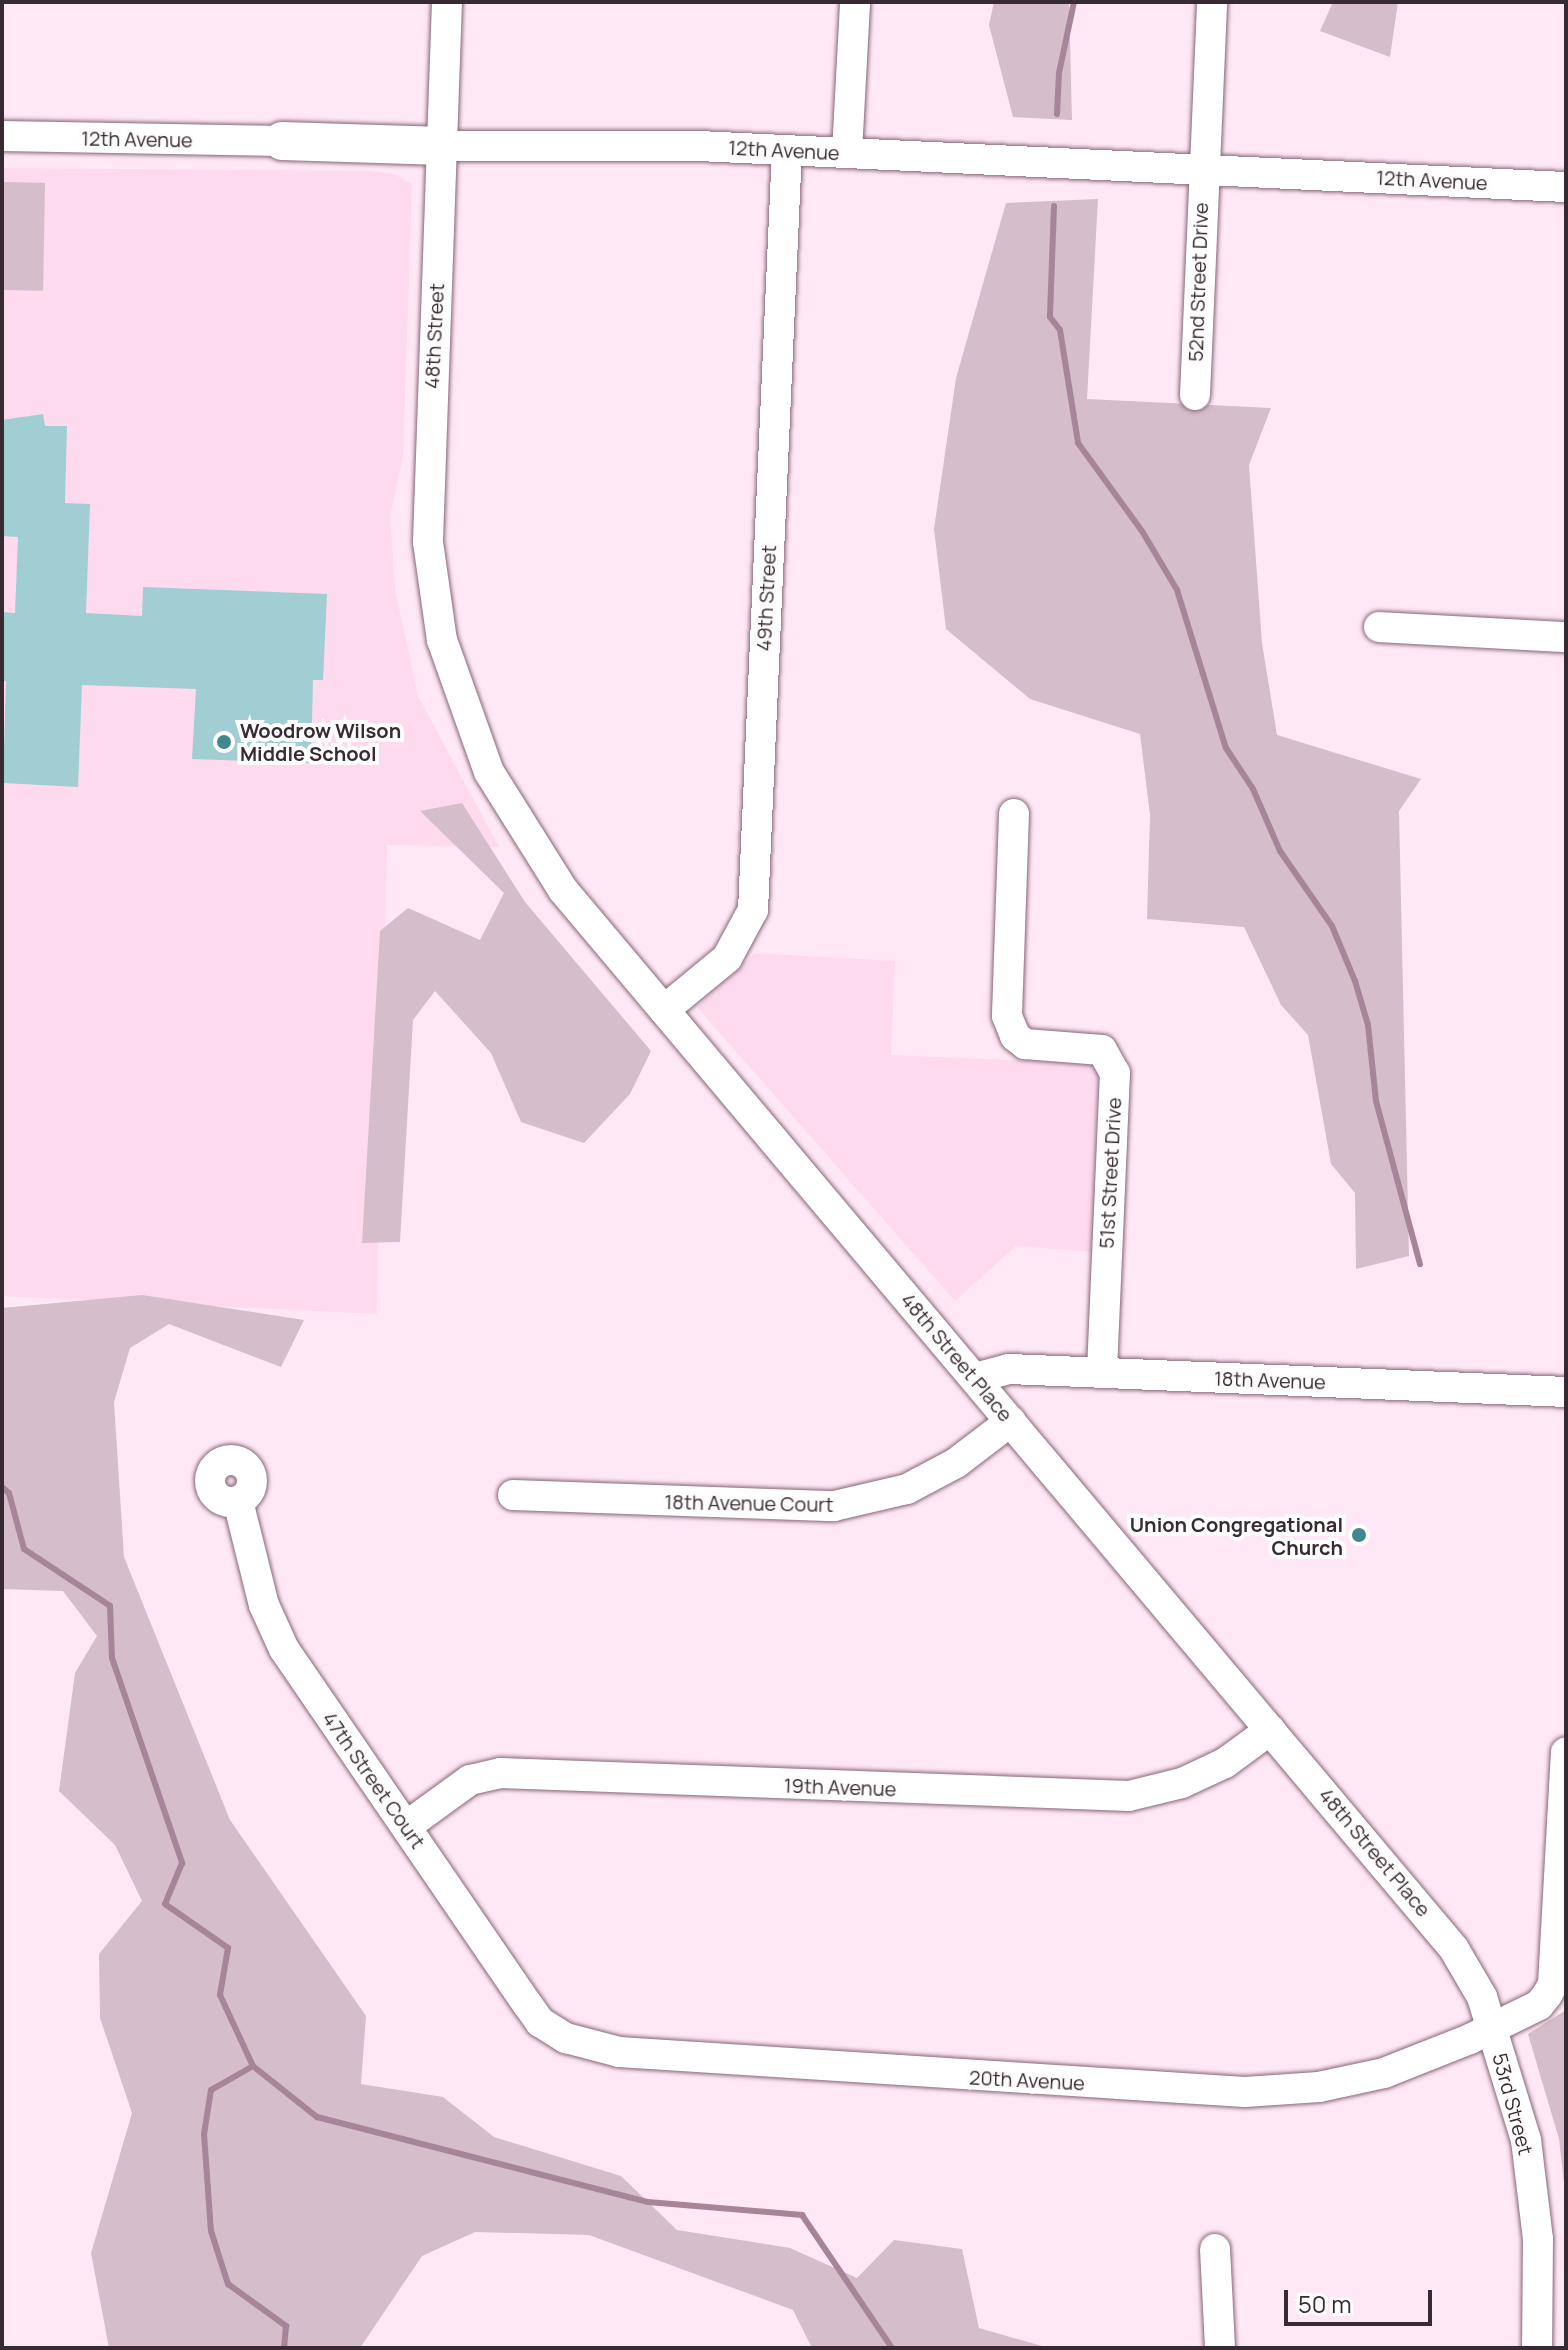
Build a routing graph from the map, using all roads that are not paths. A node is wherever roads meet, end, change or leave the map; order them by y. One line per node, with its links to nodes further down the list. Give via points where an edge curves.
1 (447, 2): 6 (street, 48th Street)
2 (855, 2): 8 (street)
3 (1212, 2): 9 (street, 52nd Street Drive)
4 (2, 136): 5 (street, 12th Avenue)
5 (282, 141): 6 (main road, 12th Avenue)
6 (443, 146): 7 (street, 12th Avenue); 14 (street, 48th Street, via 427,510 432,578)
7 (787, 150): 8 (street, 12th Avenue); 16 (street, 49th Street, via 753,910 727,958)
8 (847, 152): 9 (street, 12th Avenue)
9 (1201, 168): 10 (street, 12th Avenue); 11 (street, 52nd Street Drive)
10 (1566, 187)
11 (1195, 395)
12 (1379, 627): 13 (street)
13 (1566, 637)
14 (450, 668): 16 (street, 48th Street Place, via 489,772 528,842)
15 (1014, 814): 17 (street, 51st Street Drive, via 1007,1016 1015,1036 1025,1044 1102,1050 1115,1073)
16 (664, 1010): 18 (street, 48th Street Place)
17 (1102, 1373): 18 (street, 18th Avenue, via 1009,1369); 19 (street, 18th Avenue)
18 (975, 1378): 20 (street, 48th Street Place)
19 (1566, 1392)
20 (1011, 1421): 21 (street, 18th Avenue Court, via 956,1463 907,1489 834,1506); 23 (street, 48th Street Place)
21 (513, 1495)
22 (238, 1501): 25 (street, 47th Street Court, via 264,1605 284,1649)
23 (1270, 1730): 25 (street, 19th Avenue, via 1225,1763 1169,1787 1129,1796 500,1773 470,1780); 27 (street, 48th Street Place, via 1438,1926 1482,1997)
24 (1566, 1752): 26 (street, 53rd Street)
25 (408, 1825): 28 (street, 47th Street Court, via 534,2013)
26 (1563, 1888): 27 (street, 53rd Street, via 1547,1995 1539,2005)
27 (1490, 2028): 28 (street, 20th Avenue, via 1384,2073 1319,2087 1245,2092 619,2052); 31 (street, 53rd Street, via 1518,2111 1531,2177 1539,2251)
28 (557, 2033)
29 (1215, 2249): 30 (street)
30 (1220, 2348)
31 (1537, 2348)

